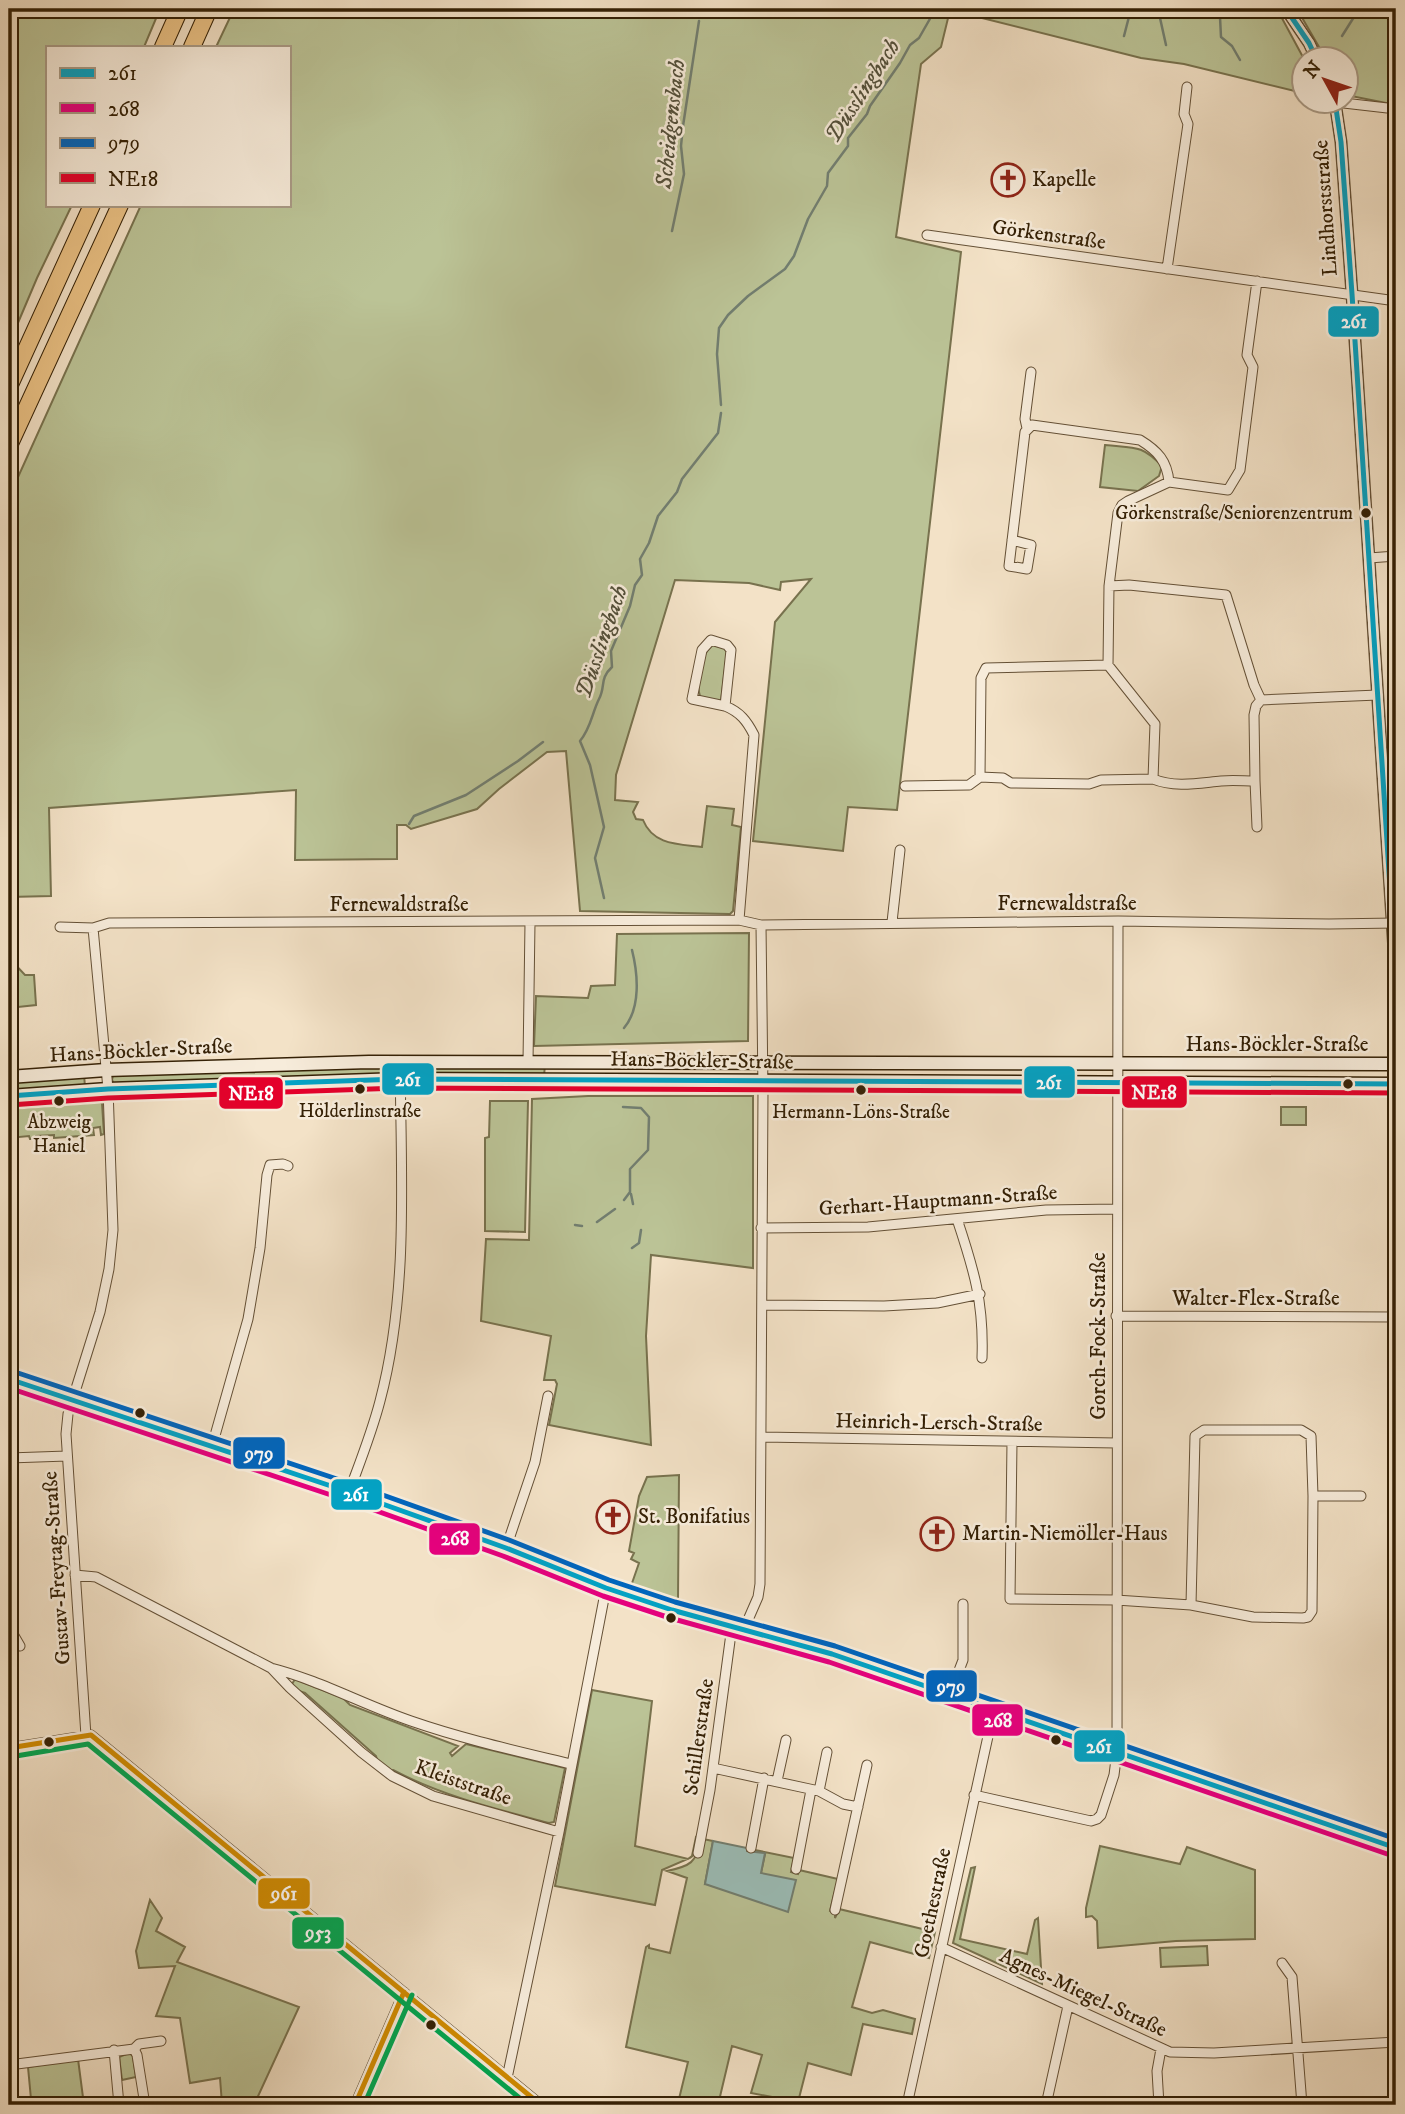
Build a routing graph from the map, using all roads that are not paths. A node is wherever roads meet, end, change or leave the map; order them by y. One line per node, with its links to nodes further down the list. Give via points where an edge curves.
1 (180, 9): 4 (highway)
2 (209, 9): 5 (highway)
3 (1286, 9): 6 (street)
4 (163, 46)
5 (192, 46)
6 (1310, 46)
7 (1187, 87): 14 (street, via 1184,114 1188,124)
8 (1360, 105): 9 (street)
9 (1396, 109)
10 (1337, 116): 16 (street, Lindhorststraße)
11 (92, 206): 19 (highway)
12 (120, 206): 21 (highway)
13 (927, 235): 14 (street, Görkenstraße)
14 (1167, 269): 15 (street, Görkenstraße)
15 (1257, 281): 16 (street, Görkenstraße); 22 (street, via 1247,355 1253,367 1240,470 1228,490)
16 (1352, 294): 17 (street, Görkenstraße); 25 (street, Lindhorststraße)
17 (1396, 301)
18 (1031, 372): 20 (street)
19 (9, 387)
20 (1027, 428): 22 (street, via 1039,424 1140,440 1155,449 1167,467); 23 (street)
21 (9, 446)
22 (1169, 482): 26 (street, via 1122,505)
23 (1012, 540)
24 (1396, 556): 25 (street)
25 (1369, 558): 28 (street, Lindhorststraße)
26 (1109, 586): 27 (street); 29 (street, via 1226,595)
27 (1108, 665): 31 (street, via 986,668 981,678); 32 (street, via 1155,723)
28 (1378, 695): 29 (street); 41 (street, Lindhorststraße)
29 (1261, 701): 33 (street, via 1254,715)
30 (725, 706): 30 (street, via 692,699 702,650 711,640 731,650); 37 (street, via 746,720 754,736)
31 (980, 777): 32 (street, via 1011,783 1089,784); 34 (street, via 969,785)
32 (1153, 779): 33 (street, via 1206,785)
33 (1255, 781): 35 (street)
34 (905, 786)
35 (1257, 827)
36 (900, 850): 39 (street)
37 (739, 920): 40 (street, Fernewaldstraße); 42 (street, Fernewaldstraße)
38 (1118, 921): 39 (street, Fernewaldstraße); 41 (street, Fernewaldstraße); 50 (street, Gorch-Fock-Straße)
39 (892, 922): 42 (street, Fernewaldstraße)
40 (530, 923): 44 (street, Fernewaldstraße, via 109,923); 47 (street)
41 (1394, 923): 45 (street, Lindhorststraße)
42 (761, 925): 48 (street)
43 (60, 927): 44 (street, Fernewaldstraße)
44 (93, 928): 51 (street, Gustav-Freytag-Straße)
45 (1396, 982)
46 (400, 1061): 47 (main road, Hans-Böckler-Straße); 51 (main road, Hans-Böckler-Straße); 53 (street)
47 (528, 1062): 48 (main road, Hans-Böckler-Straße)
48 (763, 1062): 50 (main road, Hans-Böckler-Straße); 54 (street)
49 (1396, 1064): 50 (main road, Hans-Böckler-Straße)
50 (1118, 1065): 55 (street, Gorch-Fock-Straße)
51 (106, 1070): 52 (main road, Hans-Böckler-Straße); 57 (street, Gustav-Freytag-Straße)
52 (9, 1077)
53 (400, 1079): 54 (main road, Hans-Böckler-Straße); 57 (main road, Hans-Böckler-Straße); 77 (street, via 400,1244 393,1327 380,1402)
54 (763, 1080): 55 (main road, Hans-Böckler-Straße); 62 (street)
55 (1117, 1083): 56 (main road, Hans-Böckler-Straße); 60 (street, Gorch-Fock-Straße)
56 (1396, 1084)
57 (108, 1089): 58 (main road, Hans-Böckler-Straße); 70 (street, Gustav-Freytag-Straße, via 113,1203 109,1269)
58 (9, 1096)
59 (288, 1166): 74 (street, via 271,1165 267,1175 248,1319)
60 (1117, 1209): 61 (street, Gerhart-Hauptmann-Straße); 65 (street, Gorch-Fock-Straße)
61 (957, 1219): 62 (street, Gerhart-Hauptmann-Straße, via 868,1227); 63 (street)
62 (761, 1228): 64 (street)
63 (980, 1294): 64 (street, via 937,1303 884,1306); 67 (street)
64 (762, 1305): 71 (street)
65 (1116, 1316): 66 (street, Walter-Flex-Straße); 73 (street, Gorch-Fock-Straße)
66 (1396, 1317)
67 (982, 1358)
68 (9, 1379): 70 (street)
69 (548, 1396): 80 (street, via 535,1462)
70 (73, 1399): 74 (street); 75 (street, Gustav-Freytag-Straße)
71 (761, 1437): 72 (street, Heinrich-Lersch-Straße); 88 (street, via 761,1584)
72 (1012, 1442): 73 (street, Heinrich-Lersch-Straße); 83 (street, via 1010,1599)
73 (1116, 1443): 83 (street, Gorch-Fock-Straße)
74 (212, 1446): 77 (street)
75 (67, 1456): 76 (street); 81 (street, Gustav-Freytag-Straße)
76 (9, 1458)
77 (349, 1492): 80 (street)
78 (1313, 1496): 79 (street); 85 (street, via 1312,1611 1308,1617 1253,1617); 85 (street, via 1312,1441 1307,1432 1199,1432 1194,1442)
79 (1361, 1496)
80 (506, 1548): 82 (street)
81 (75, 1576): 90 (street, Kleiststraße, via 96,1577); 93 (street, Gustav-Freytag-Straße)
82 (606, 1588): 86 (street); 98 (street)
83 (1116, 1600): 85 (street); 96 (street, Gorch-Fock-Straße)
84 (963, 1604): 91 (street, via 963,1660)
85 (1191, 1605)
86 (732, 1626): 88 (street); 100 (street, Schillerstraße)
87 (9, 1627): 89 (street)
88 (744, 1629): 91 (street)
89 (20, 1646)
90 (271, 1668): 98 (street, Kleiststraße, via 447,1732); 106 (street, Kleiststraße, via 392,1776 433,1796)
91 (950, 1694): 92 (street)
92 (994, 1709): 96 (street); 104 (street, Goethestraße)
93 (86, 1736): 95 (street); 114 (street, via 99,1741)
94 (786, 1740): 102 (street)
95 (9, 1748)
96 (1117, 1751): 104 (street, Gorch-Fock-Straße, via 1101,1815 1091,1821); 108 (street)
97 (828, 1752): 103 (street)
98 (571, 1764): 106 (street)
99 (867, 1765): 105 (street)
100 (713, 1768): 101 (street); 109 (street, Schillerstraße)
101 (764, 1778): 102 (street); 107 (street)
102 (777, 1781): 103 (street)
103 (815, 1790): 105 (street); 110 (street)
104 (974, 1795): 112 (street, Goethestraße)
105 (858, 1807): 111 (street)
106 (559, 1832): 123 (street)
107 (751, 1848)
108 (1396, 1849)
109 (698, 1853)
110 (796, 1869)
111 (835, 1910)
112 (941, 1947): 115 (street, Agnes-Miegel-Straße); 128 (street, Goethestraße)
113 (1282, 1963): 118 (street, via 1292,1977)
114 (404, 1992): 123 (street); 126 (street)
115 (1068, 2006): 120 (street, Agnes-Miegel-Straße); 129 (street)
116 (161, 2041): 119 (street)
117 (1396, 2042): 118 (street, Agnes-Miegel-Straße)
118 (1298, 2048): 120 (street, Agnes-Miegel-Straße, via 1182,2053); 131 (street)
119 (134, 2049): 121 (street); 125 (street)
120 (1161, 2049): 130 (street)
121 (114, 2050): 122 (street); 124 (street)
122 (9, 2065)
123 (508, 2078): 127 (street)
124 (119, 2105)
125 (145, 2105)
126 (355, 2105)
127 (541, 2105)
128 (907, 2105)
129 (1046, 2105)
130 (1158, 2105)
131 (1302, 2105)

